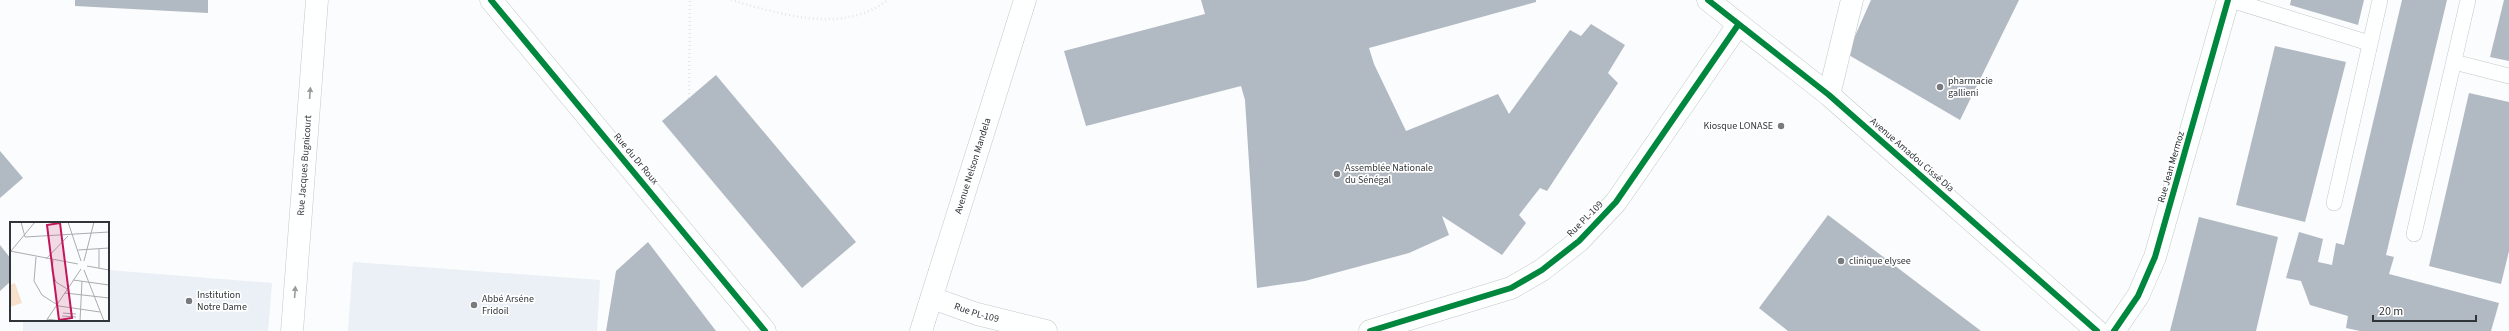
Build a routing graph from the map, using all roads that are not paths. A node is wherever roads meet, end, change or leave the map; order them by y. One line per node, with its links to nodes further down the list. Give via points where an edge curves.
1 (317, 0): 17 (street, Rue Jacques Bugnicourt, one-way to 1)
2 (491, 0): 18 (street, Rue du Dr Roux)
3 (1025, 0): 16 (street, Avenue Nelson Mandela)
4 (1708, 0): 9 (street, Avenue Amadou Cissé Dia)
5 (1852, 0): 13 (street)
6 (2230, 0): 10 (lane); 23 (street, Rue Jean Mermoz, via 2155,257 2138,296)
7 (2380, 0): 10 (lane)
8 (2468, 0): 11 (lane)
9 (1738, 25): 13 (street, Avenue Amadou Cissé Dia); 21 (street, Rue PL-109, via 1616,202 1579,241 1542,270 1511,288)
10 (2369, 43): 14 (lane)
11 (2454, 62): 12 (lane); 15 (lane)
12 (2509, 76)
13 (1829, 95): 22 (street, Avenue Amadou Cissé Dia)
14 (2334, 203)
15 (2414, 234)
16 (932, 298): 19 (street, Avenue Nelson Mandela); 20 (street, Rue PL-109, via 977,314)
17 (292, 331)
18 (766, 331)
19 (921, 331)
20 (1046, 331)
21 (1370, 331)
22 (2096, 331)
23 (2114, 331)

